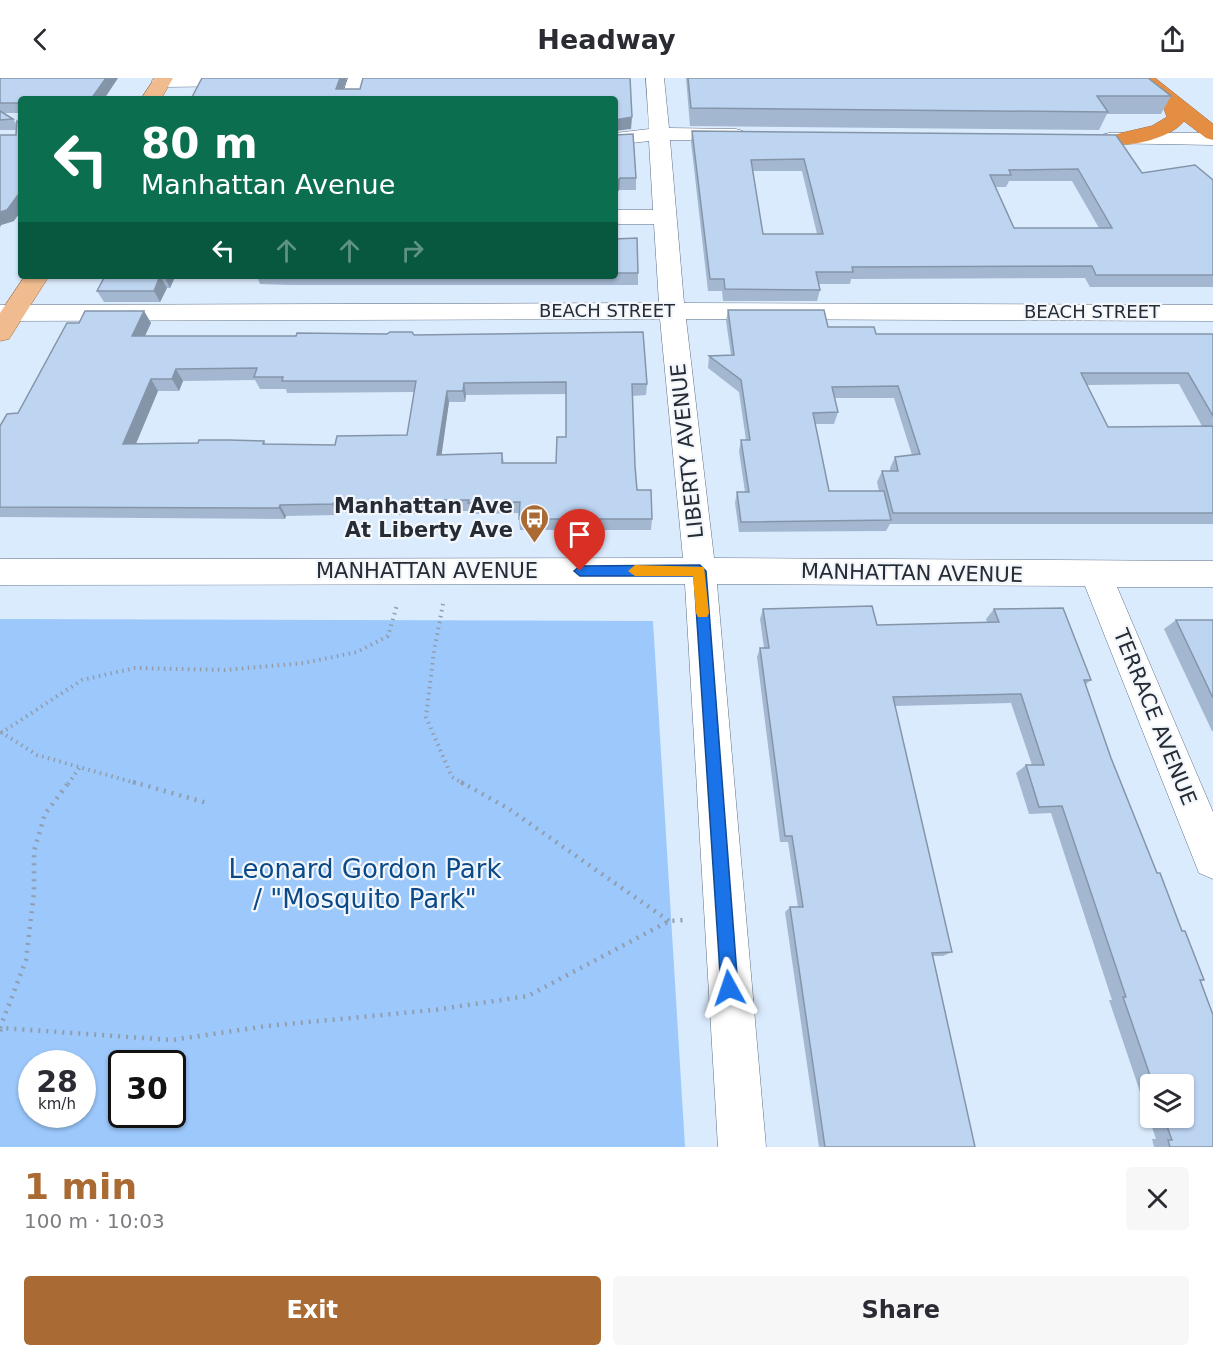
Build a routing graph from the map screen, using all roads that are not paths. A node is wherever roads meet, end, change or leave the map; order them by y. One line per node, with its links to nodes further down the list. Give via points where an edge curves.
1 (655, 78): 12 (street, LIBERTY AVENUE)
2 (1143, 78): 9 (highway)
3 (1167, 78): 10 (highway)
4 (163, 80): 5 (street); 7 (main road)
5 (266, 80)
6 (395, 80): 8 (street, via 357,79)
7 (153, 96)
8 (352, 96)
9 (1171, 100): 13 (highway); 17 (highway, via 1177,117 1174,122 1154,132)
10 (1213, 114)
11 (618, 127): 12 (street)
12 (660, 134): 14 (street); 16 (street); 20 (street, LIBERTY AVENUE)
13 (1213, 134)
14 (754, 135)
15 (1084, 138): 17 (street)
16 (618, 139)
17 (1120, 139): 18 (street)
18 (1213, 139)
19 (618, 217): 20 (street)
20 (665, 217): 22 (street, LIBERTY AVENUE)
21 (35, 279): 24 (main road)
22 (672, 311): 23 (street, BEACH STREET); 24 (street, BEACH STREET); 25 (street, LIBERTY AVENUE)
23 (1213, 313)
24 (4, 320)
25 (700, 571): 26 (street, MANHATTAN AVENUE); 28 (street, MANHATTAN AVENUE); 30 (street, LIBERTY AVENUE)
26 (0, 572)
27 (1213, 574): 28 (street, MANHATTAN AVENUE)
28 (1096, 575): 29 (street, TERRACE AVENUE)
29 (1213, 859)
30 (742, 1147)

